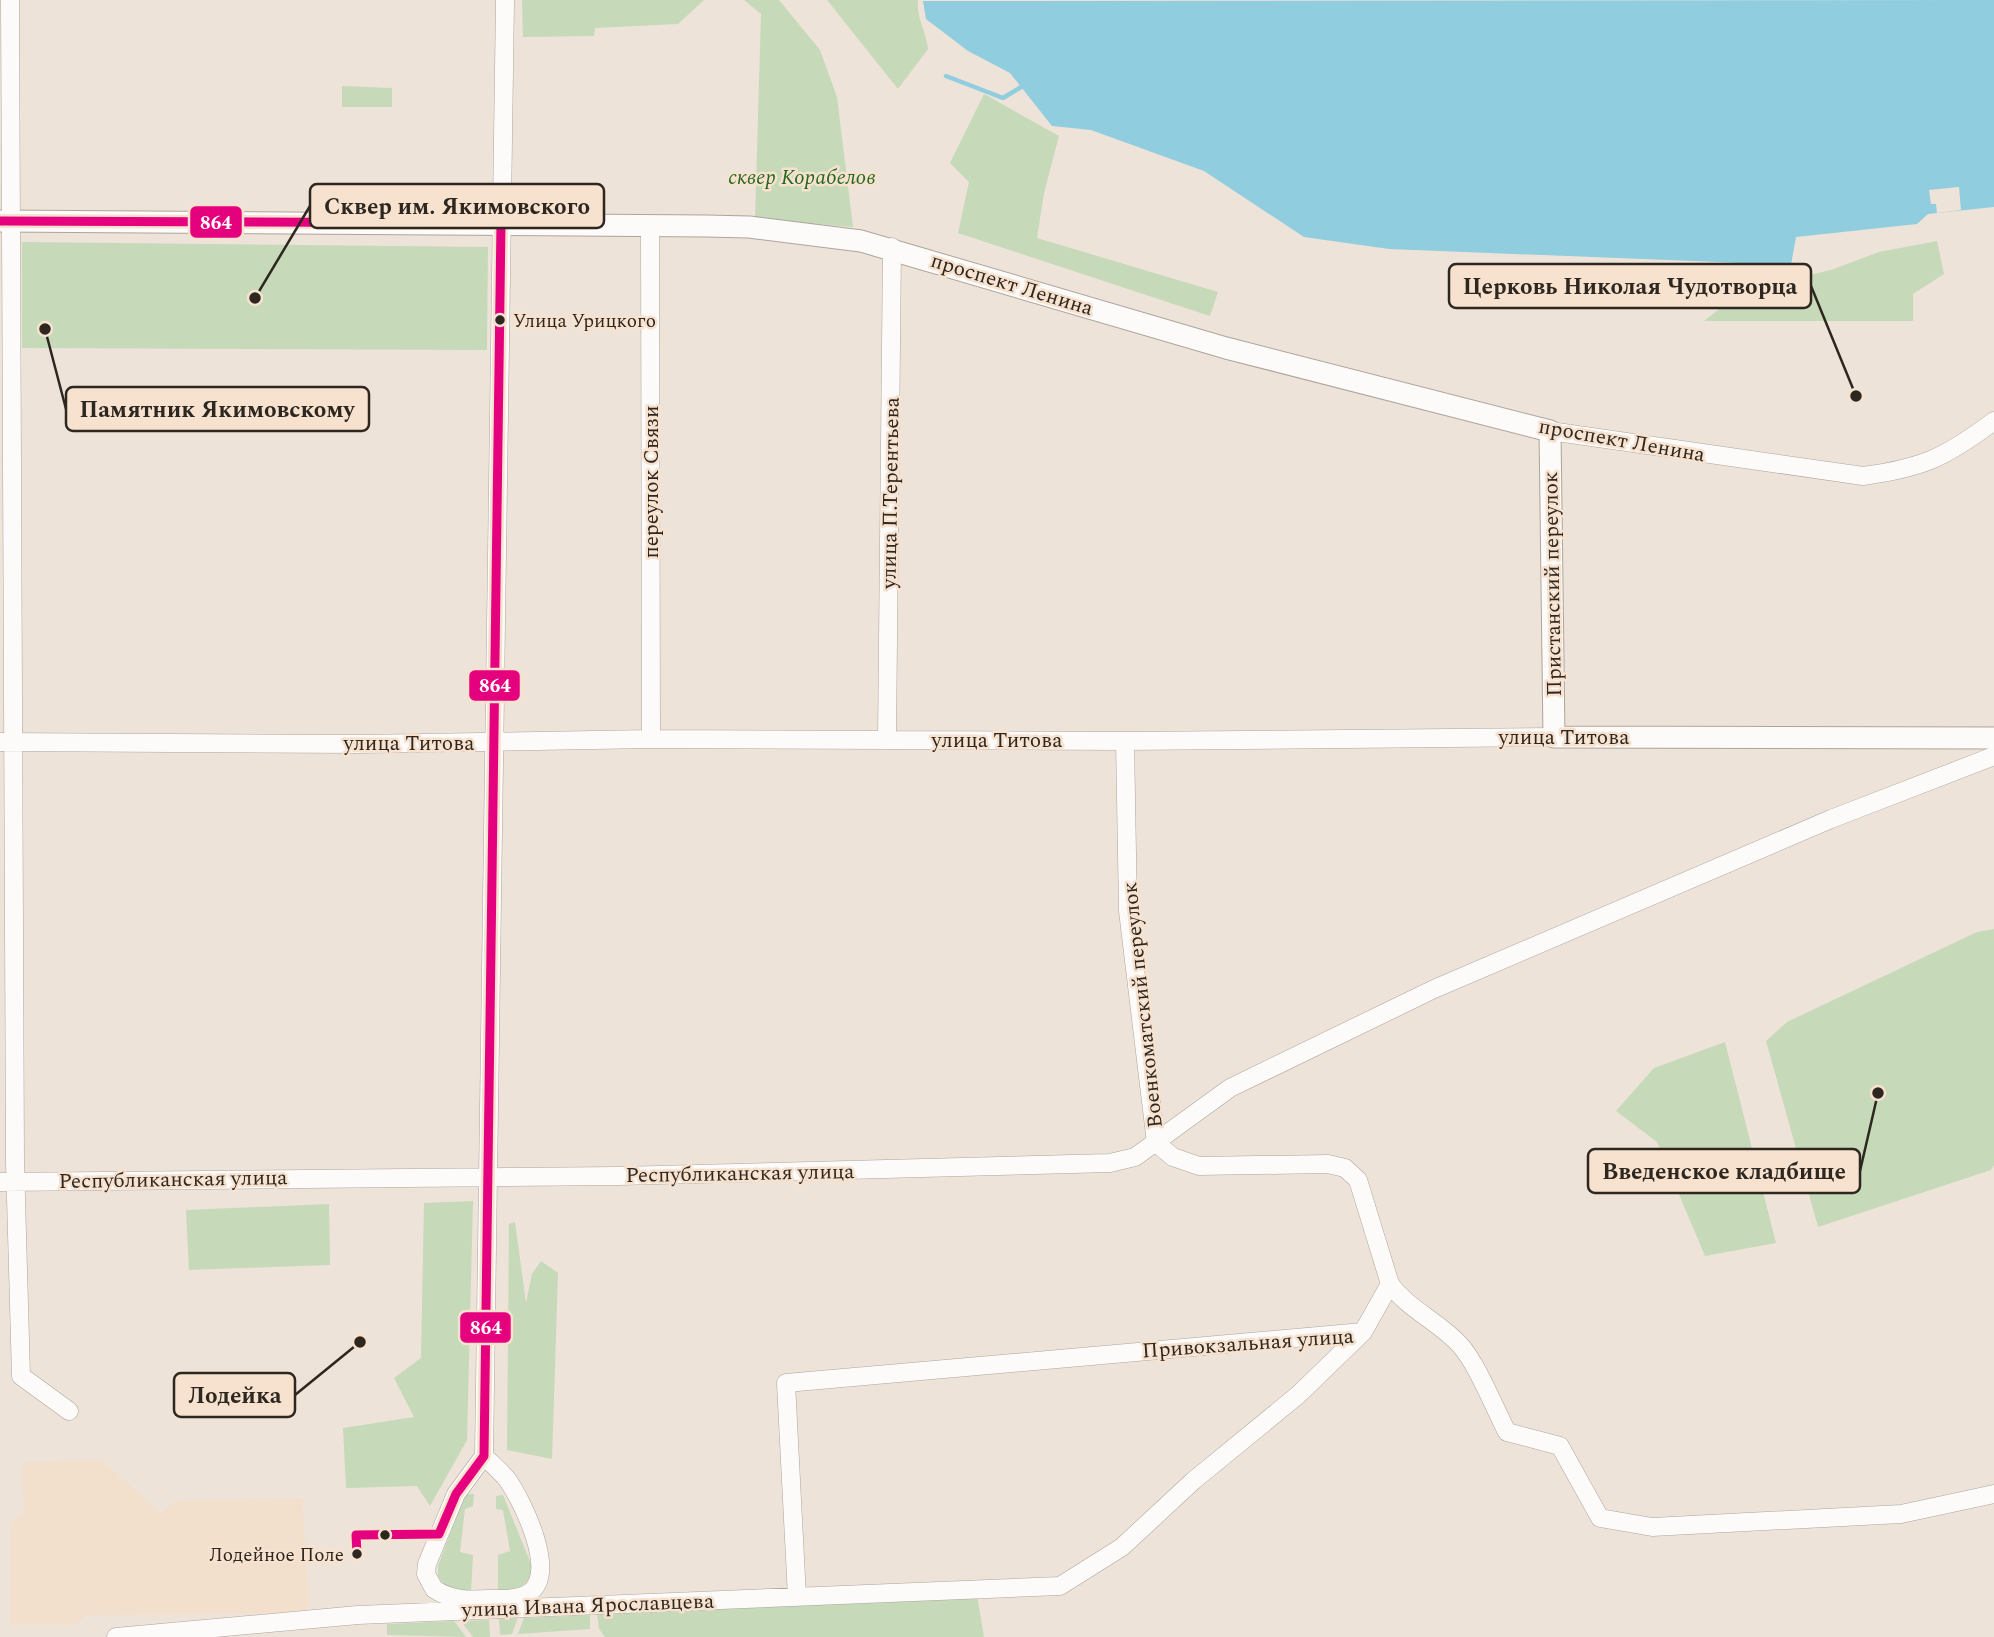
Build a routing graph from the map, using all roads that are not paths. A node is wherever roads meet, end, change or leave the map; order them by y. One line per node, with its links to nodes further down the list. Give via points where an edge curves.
1 (10, 0): 3 (street)
2 (505, 0): 4 (street)
3 (6, 221): 4 (main road, проспект Ленина); 14 (street)
4 (501, 223): 5 (main road, проспект Ленина); 15 (street)
5 (650, 225): 6 (main road, проспект Ленина, via 749,227); 11 (street, переулок Связи)
6 (892, 247): 8 (main road, проспект Ленина, via 1226,348); 12 (street, улица П.Терентьева)
7 (1994, 421): 8 (street, проспект Ленина, via 1955,450 1907,470 1863,476)
8 (1550, 431): 9 (main road, Пристанский переулок)
9 (1554, 737): 10 (main road, улица Титова); 13 (street, улица Титова)
10 (1994, 738)
11 (651, 739): 12 (street, улица Титова); 15 (street, улица Титова)
12 (887, 739): 13 (street, улица Титова)
13 (1125, 740): 17 (street, Военкоматский переулок, via 1128,911)
14 (7, 742): 15 (street, улица Титова); 19 (street)
15 (496, 743): 18 (street)
16 (1994, 756): 17 (street, Республиканская улица, via 1831,819 1434,989 1230,1088)
17 (1156, 1143): 18 (street, Республиканская улица, via 1135,1157 1079,1166); 20 (street, via 1172,1157 1199,1166 1328,1164 1345,1168 1358,1180)
18 (488, 1176): 19 (street, Республиканская улица); 23 (street)
19 (8, 1181): 22 (street, via 21,1376)
20 (1390, 1284): 21 (street); 24 (street, via 1402,1301 1462,1347 1507,1432 1560,1446 1600,1518 1652,1527 1901,1514)
21 (1363, 1332): 26 (street, Привокзальная улица, via 1298,1395 1193,1481 1122,1547); 28 (street, Привокзальная улица, via 786,1383)
22 (69, 1410)
23 (484, 1456): 25 (street, via 515,1492 541,1555); 27 (street, via 456,1494 427,1564 426,1574)
24 (1994, 1494)
25 (538, 1582): 27 (street, via 528,1594 509,1599 461,1600); 29 (street)
26 (1060, 1586): 28 (street, улица Ивана Ярославцева)
27 (434, 1590): 30 (street)
28 (797, 1597): 29 (street, улица Ивана Ярославцева)
29 (568, 1606): 30 (street, улица Ивана Ярославцева)
30 (399, 1613): 31 (street, улица Ивана Ярославцева)
31 (116, 1637)

